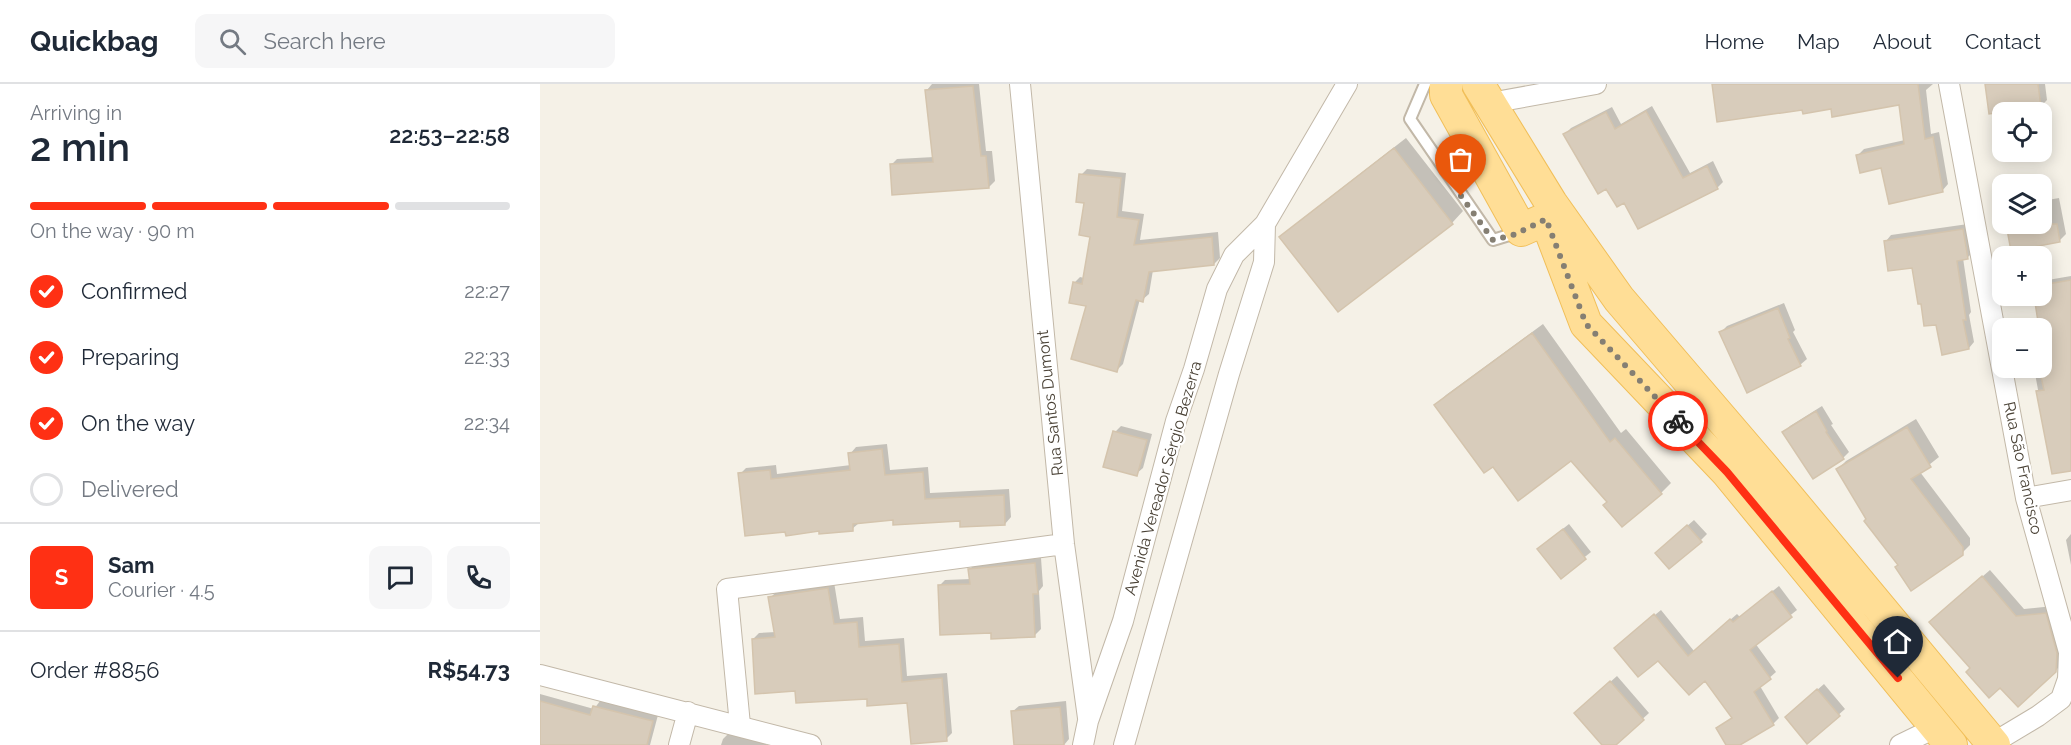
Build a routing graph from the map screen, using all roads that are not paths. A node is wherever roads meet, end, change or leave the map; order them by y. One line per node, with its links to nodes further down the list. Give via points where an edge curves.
1 (1020, 84): 14 (street, Rua Santos Dumont)
2 (1347, 84): 9 (street, Avenida Vereador Sérgio Bezerra)
3 (1425, 84): 8 (lane, via 1410,119 1493,240)
4 (1446, 84): 8 (main road, via 1446,95 1521,230)
5 (1596, 84): 7 (street)
6 (1949, 84): 13 (street, Rua São Francisco)
7 (1484, 94): 10 (main road, via 1551,203 1619,299)
8 (1546, 219): 11 (main road, via 1586,324)
9 (1265, 224): 17 (street, Avenida Vereador Sérgio Bezerra, via 1234,255 1217,289 1176,421 1123,621); 24 (street, Avenida Vereador Sérgio Bezerra, via 1264,262 1225,385)
10 (1750, 452): 11 (street); 20 (main road)
11 (1727, 472): 19 (main road)
12 (2071, 490): 13 (street)
13 (2026, 498): 20 (street, Rua São Francisco, via 2069,652 2068,679 2061,699)
14 (1064, 544): 17 (street, Rua Santos Dumont); 18 (street, via 727,589)
15 (540, 675): 16 (street)
16 (688, 712): 18 (street); 21 (street)
17 (1088, 721): 23 (street, Avenida Vereador Sérgio Bezerra)
18 (740, 725): 22 (street)
19 (1944, 736): 25 (street)
20 (1994, 744)
21 (679, 745)
22 (811, 745)
23 (1083, 745)
24 (1124, 745)
25 (1900, 745)

